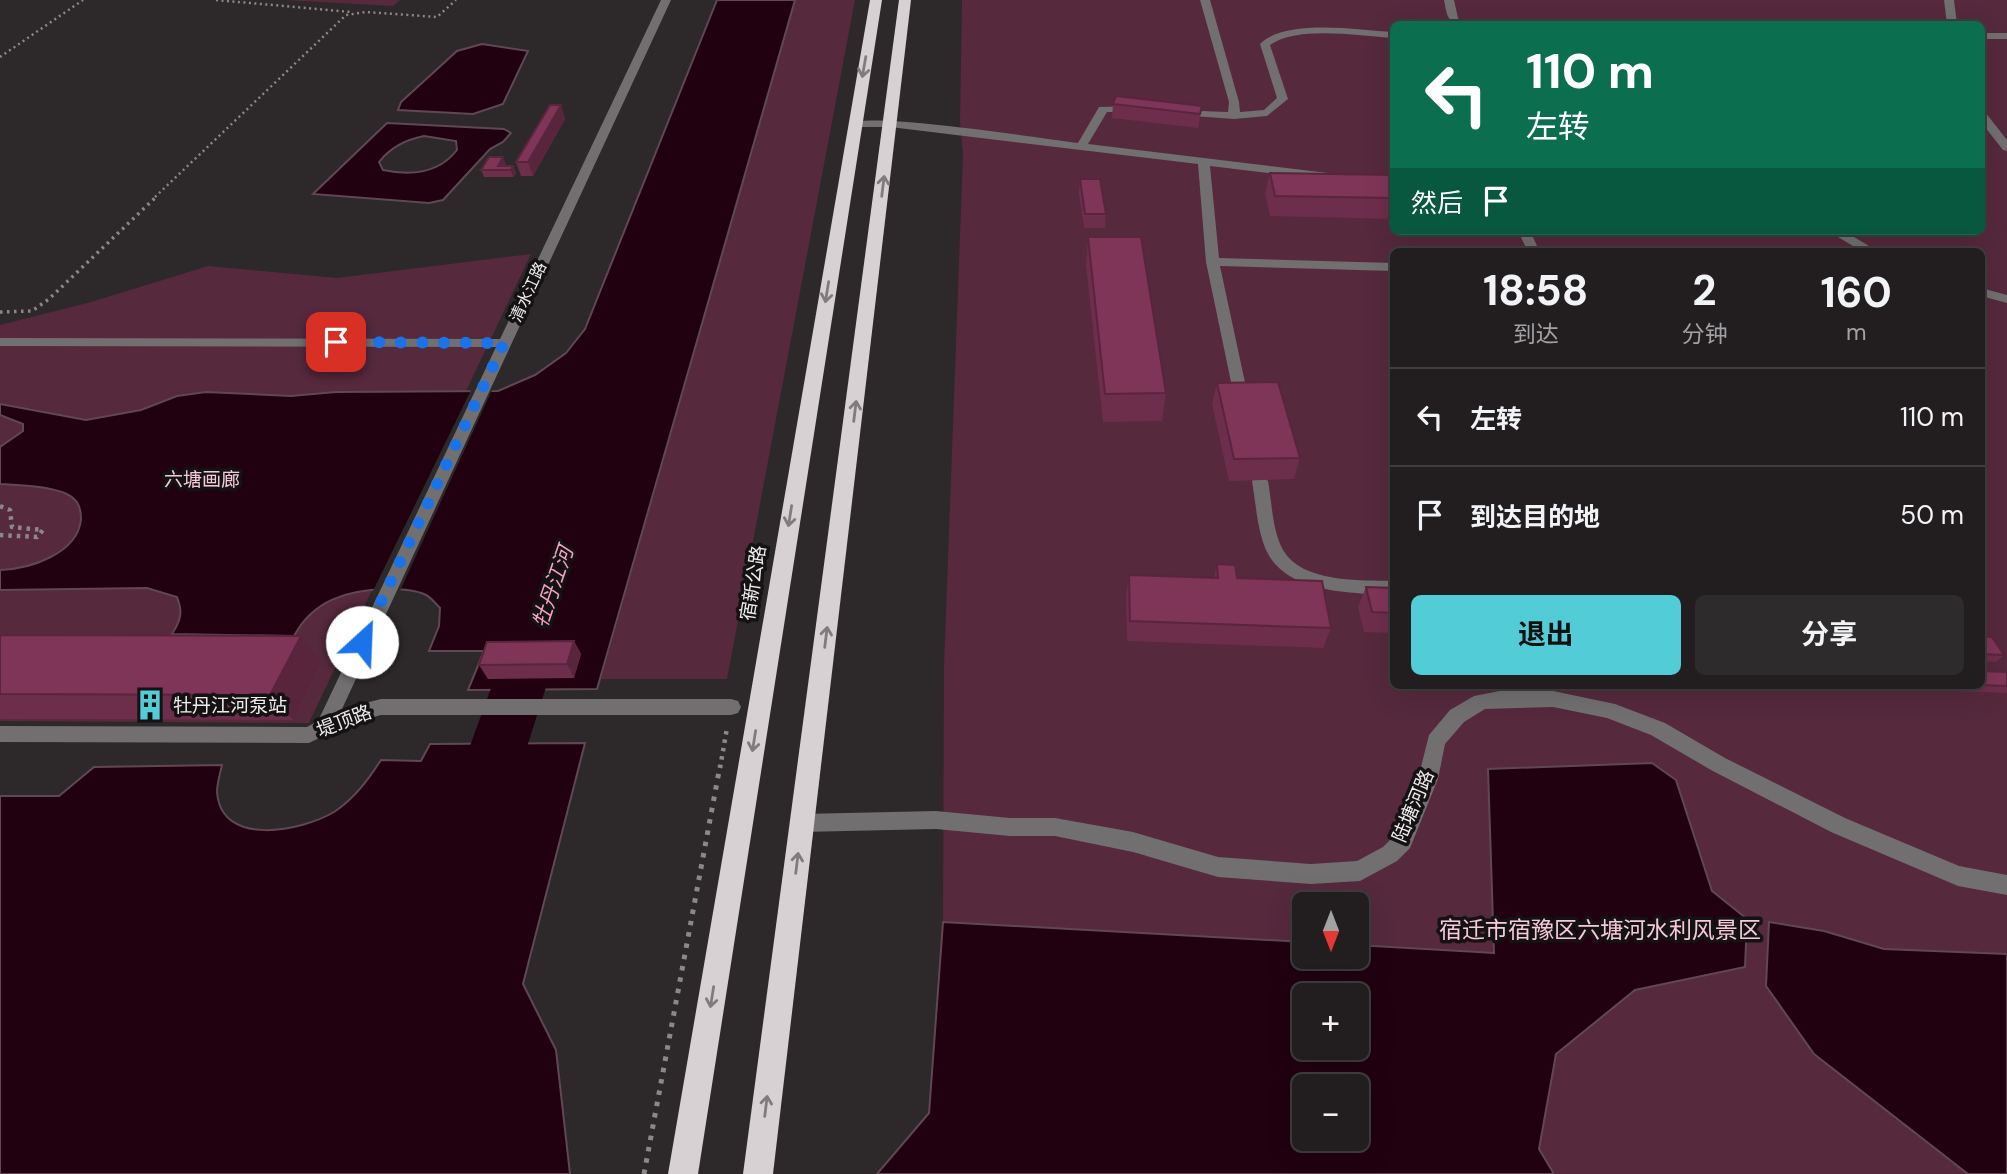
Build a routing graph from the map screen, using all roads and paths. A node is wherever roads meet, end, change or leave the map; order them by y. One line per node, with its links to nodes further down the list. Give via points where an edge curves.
1 (83, 0): 16 (path)
2 (216, 0): 10 (path)
3 (456, 0): 10 (path, via 437,17)
4 (666, 0): 35 (street, 清水江路)
5 (876, 0): 21 (highway, 宿新公路, one-way to 21)
6 (905, 0): 22 (highway)
7 (1205, 0): 19 (street, via 1229,79)
8 (1449, 0): 11 (street)
9 (1949, 0): 12 (street)
10 (366, 12): 33 (path, via 345,15 49,299 32,311)
11 (1456, 21)
12 (1952, 21)
13 (1390, 35): 19 (street, via 1296,32 1269,38 1265,44 1283,99 1267,113)
14 (1985, 36): 15 (street)
15 (2007, 36)
16 (0, 57)
17 (1152, 110): 23 (street, via 1103,109)
18 (1165, 111): 19 (street)
19 (1234, 116)
20 (1985, 119): 24 (street)
21 (855, 124): 22 (street); 48 (highway, 宿新公路, one-way to 48)
22 (890, 124): 23 (street); 44 (highway, one-way to 22)
23 (1081, 147): 25 (street)
24 (2007, 148)
25 (1204, 162): 26 (street); 29 (street)
26 (1339, 178)
27 (1841, 235): 28 (street)
28 (1866, 248)
29 (1213, 262): 30 (street); 36 (street)
30 (1390, 267)
31 (1985, 293): 32 (street)
32 (2007, 299)
33 (0, 312)
34 (0, 342): 35 (street)
35 (504, 343): 42 (street, 清水江路)
36 (1242, 401)
37 (1260, 481): 40 (street, via 1273,544 1287,566 1338,585)
38 (0, 506): 39 (path, via 10,510 12,527 43,530 37,537)
39 (0, 535)
40 (1390, 588)
41 (731, 707): 42 (street, 堤顶路, via 381,707)
42 (324, 727): 43 (street, 堤顶路, via 309,735)
43 (0, 734)
44 (802, 822): 45 (street, 陆塘河路, via 936,820 1055,827 1133,842 1218,867 1311,874 1360,871 1390,854 1402,841 1428,779 1436,741 1457,716 1490,700 1553,699 1608,710 1658,729 1755,784 1871,840 1958,876); 49 (highway, one-way to 44)
45 (2007, 885)
46 (657, 1104): 47 (path)
47 (644, 1174)
48 (683, 1174)
49 (758, 1174)

